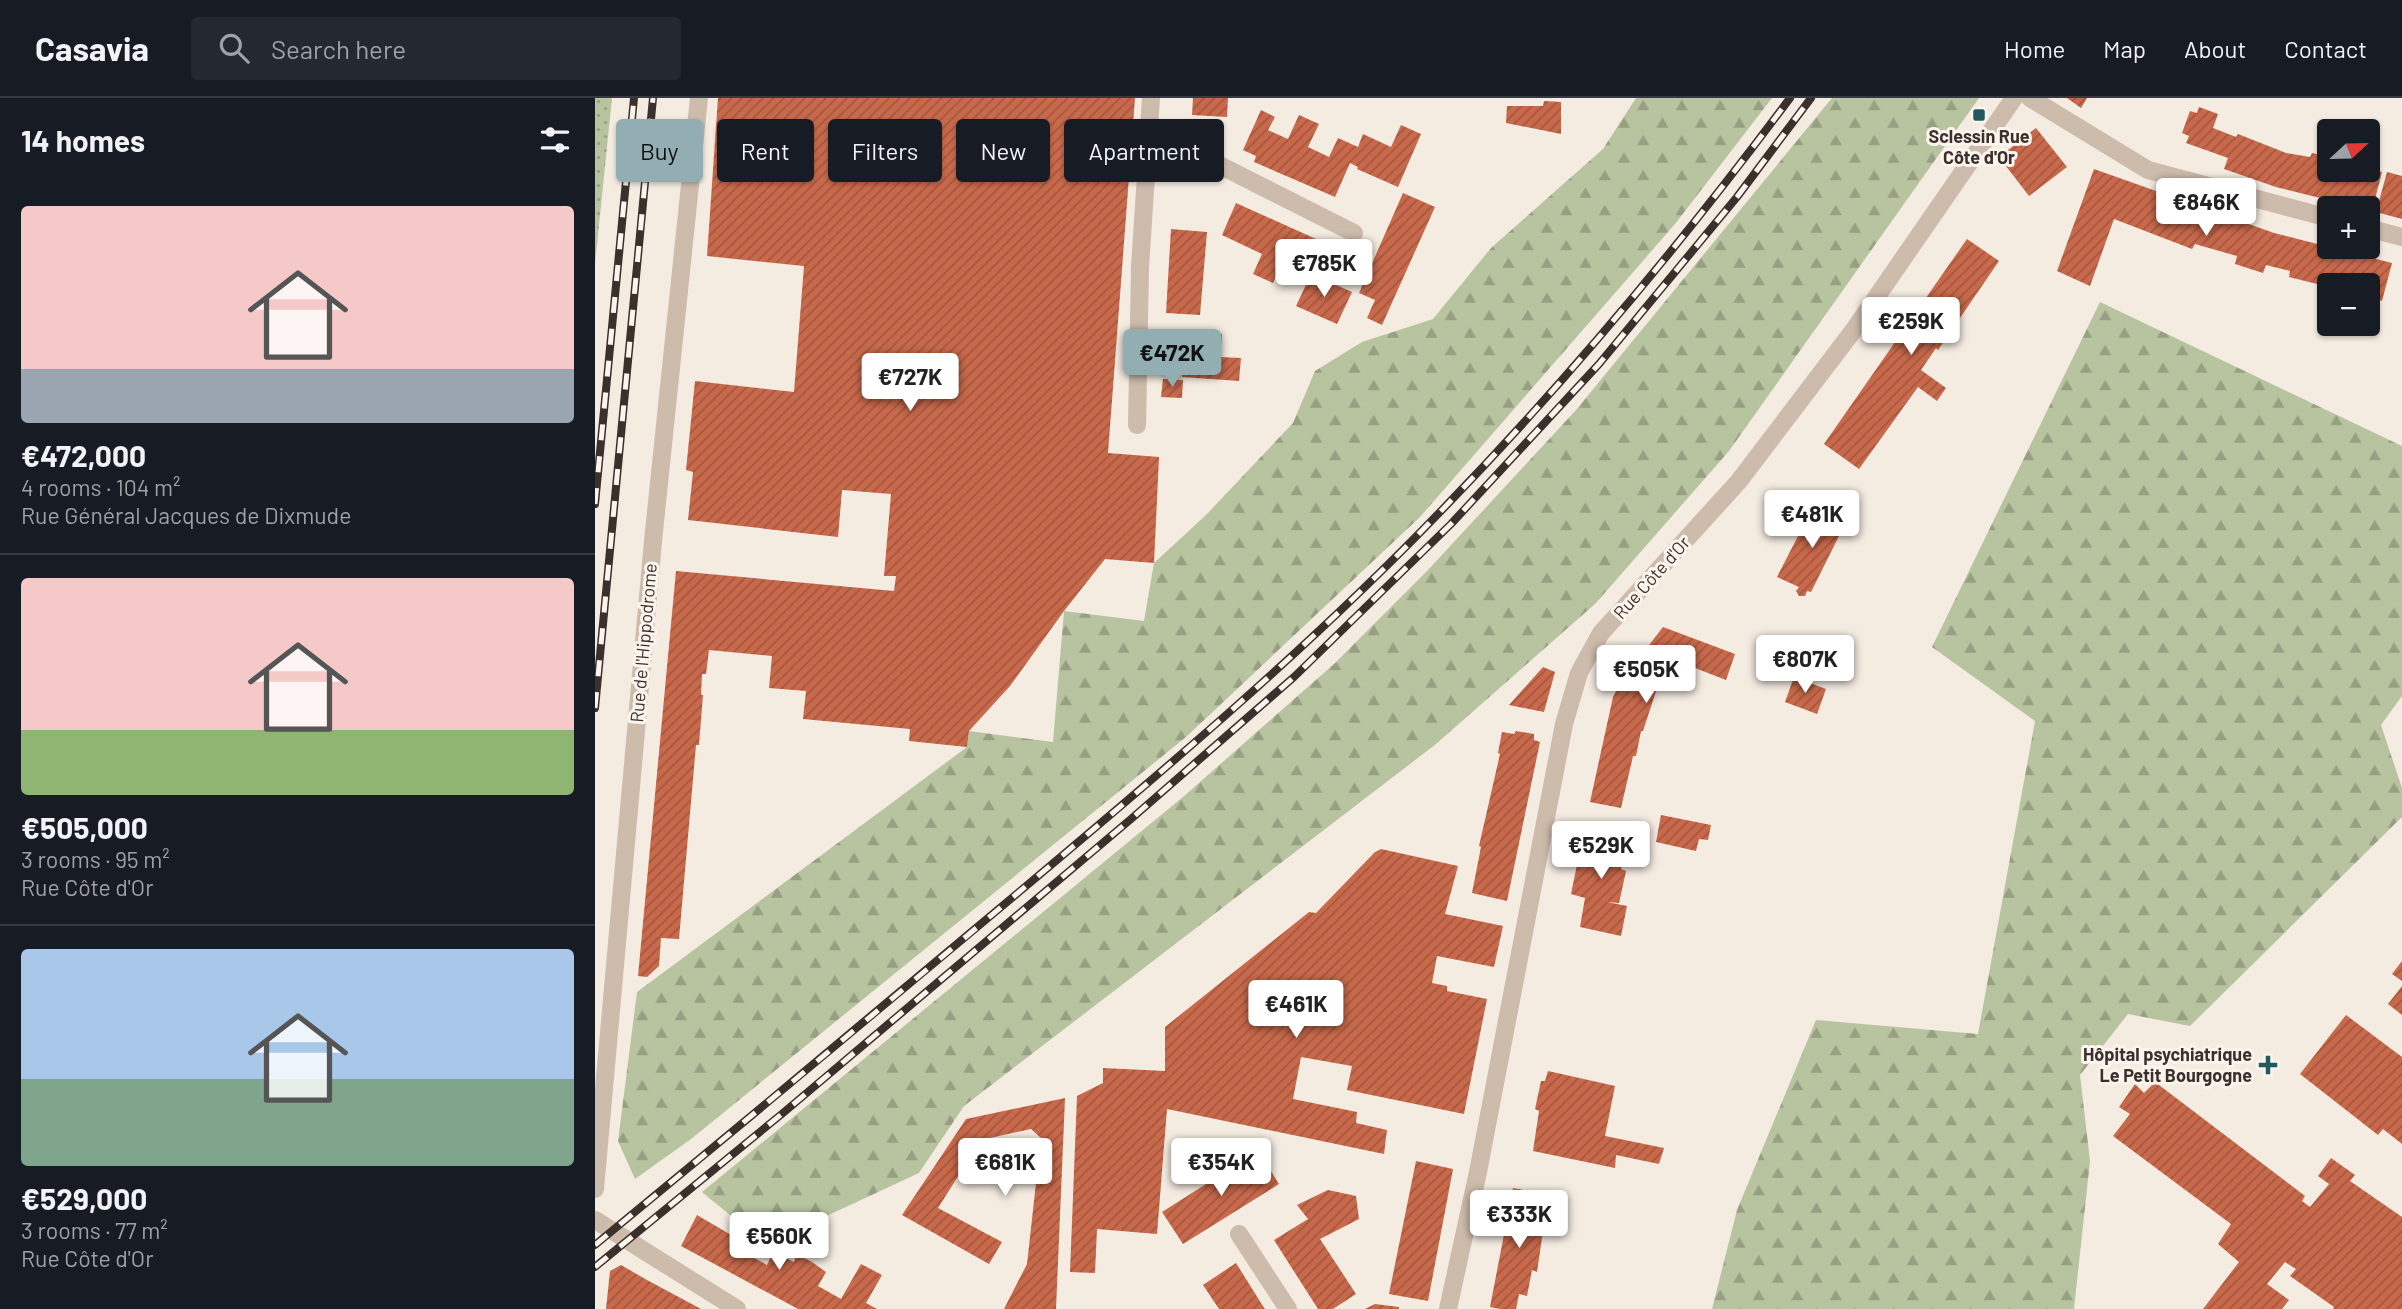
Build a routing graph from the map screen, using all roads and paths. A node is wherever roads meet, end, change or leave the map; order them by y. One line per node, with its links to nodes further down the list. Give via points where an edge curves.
1 (699, 98): 13 (street, Rue de l'Hippodrome)
2 (1151, 98): 5 (street)
3 (2014, 98): 18 (street, Rue Côte d'Or, via 1853,331 1739,481 1601,633 1579,673 1564,724)
4 (2030, 98): 8 (street, via 2148,170)
5 (1150, 119)
6 (1224, 167): 10 (street)
7 (1146, 182): 12 (street)
8 (2317, 215)
9 (2380, 231): 11 (street)
10 (1354, 233)
11 (2402, 237)
12 (1137, 425)
13 (595, 1189)
14 (595, 1220): 16 (street)
15 (1239, 1234): 17 (street)
16 (737, 1309)
17 (1288, 1309)
18 (1448, 1309)

